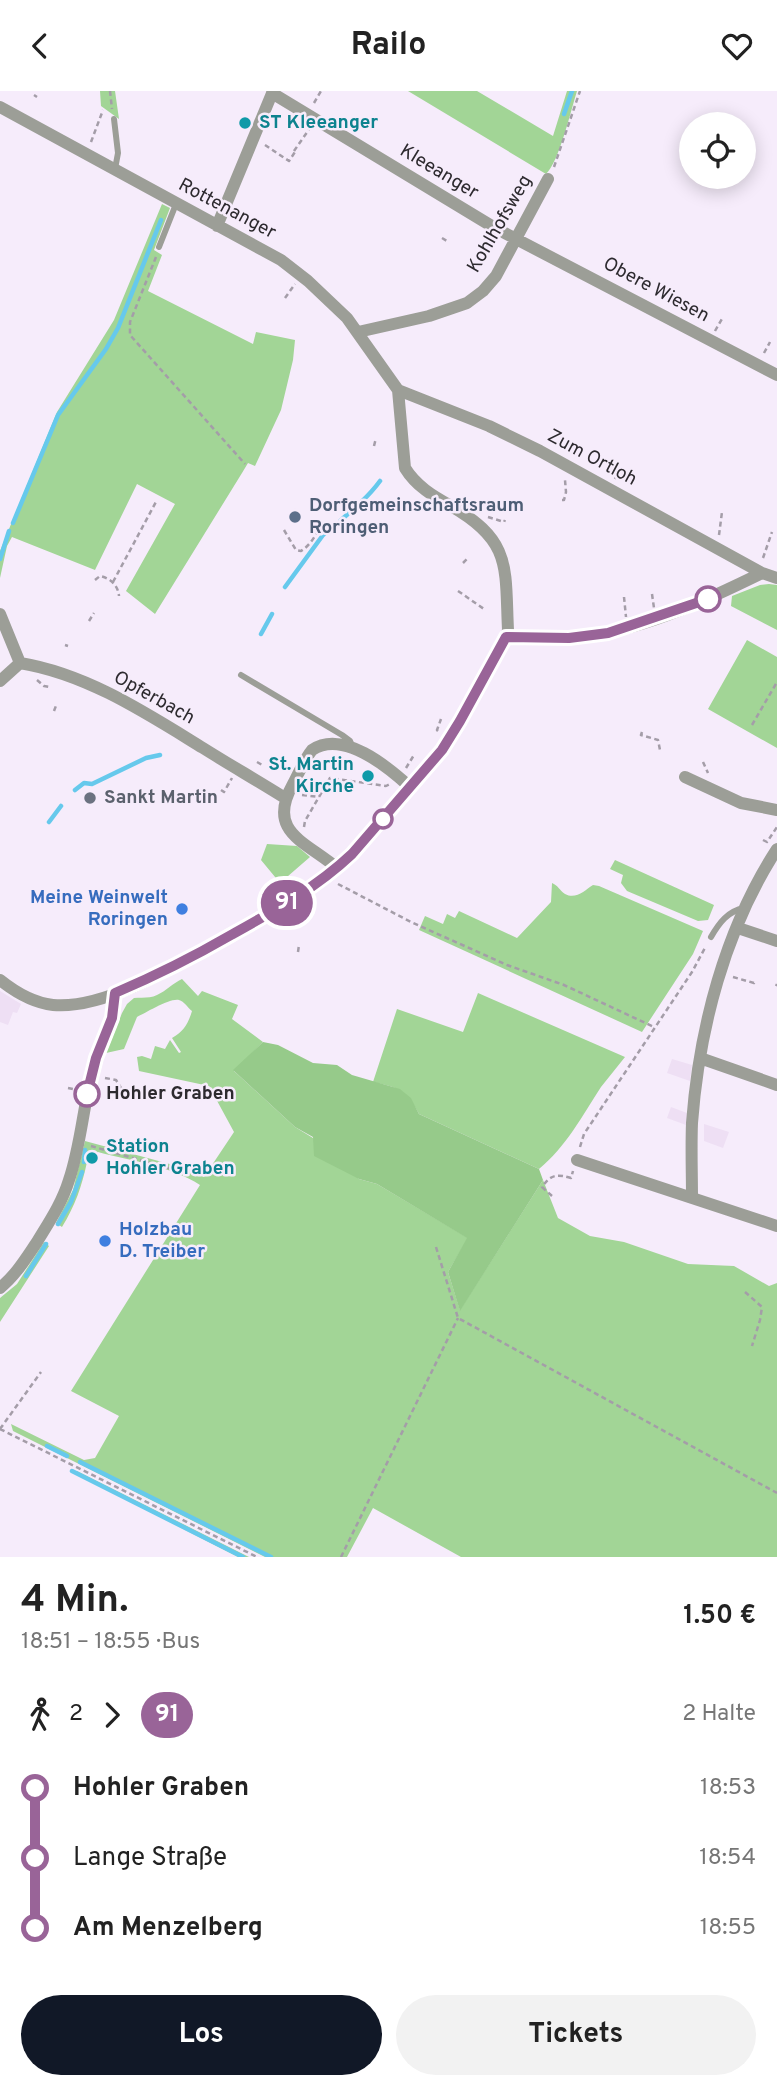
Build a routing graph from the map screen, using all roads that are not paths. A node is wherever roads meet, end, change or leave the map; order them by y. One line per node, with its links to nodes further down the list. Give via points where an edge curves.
1 (272, 92): 7 (street, Kleeanger); 8 (street, Kleeanger)
2 (0, 107): 4 (street, Rottenanger)
3 (114, 119): 4 (lane)
4 (115, 170): 6 (street, Rottenanger)
5 (548, 179): 8 (street, Kohlhofsweg)
6 (176, 204): 7 (street, Rottenanger); 9 (lane)
7 (217, 226): 10 (street, Rottenanger, via 281,260 330,300)
8 (516, 238): 10 (street, Kohlhofsweg, via 496,276 467,303); 11 (street, Obere Wiesen)
9 (159, 247)
10 (358, 332): 12 (street, Rottenanger)
11 (777, 375)
12 (398, 390): 13 (street, Zum Ortloh, via 489,426 569,466); 16 (street, via 405,468 426,492 479,524 503,557)
13 (760, 572): 14 (street, Zum Ortloh); 16 (street, via 708,599 608,633)
14 (777, 578)
15 (0, 614): 17 (street)
16 (506, 637): 22 (street, via 451,738 433,762)
17 (20, 663): 19 (street); 23 (street, Opferbach, via 58,672 103,691)
18 (241, 675): 20 (lane, via 342,735)
19 (0, 681)
20 (354, 749): 22 (street, via 381,762); 23 (street, via 328,744 312,750)
21 (685, 777): 24 (street, via 748,805)
22 (405, 782): 26 (street, via 361,844)
23 (285, 798): 26 (street, via 285,824)
24 (777, 810)
25 (777, 849): 27 (street)
26 (332, 872): 32 (street, via 297,898 214,945)
27 (746, 908): 28 (street); 29 (lane, via 732,912)
28 (738, 928): 30 (street); 33 (street, via 720,972)
29 (711, 937)
30 (777, 941)
31 (0, 981): 32 (street, via 52,1005 76,1004)
32 (115, 993): 38 (street, via 63,1198 18,1269)
33 (700, 1058): 34 (street); 36 (street, via 692,1126)
34 (777, 1085)
35 (577, 1160): 36 (street)
36 (692, 1198): 37 (street)
37 (777, 1226)
38 (0, 1288)

